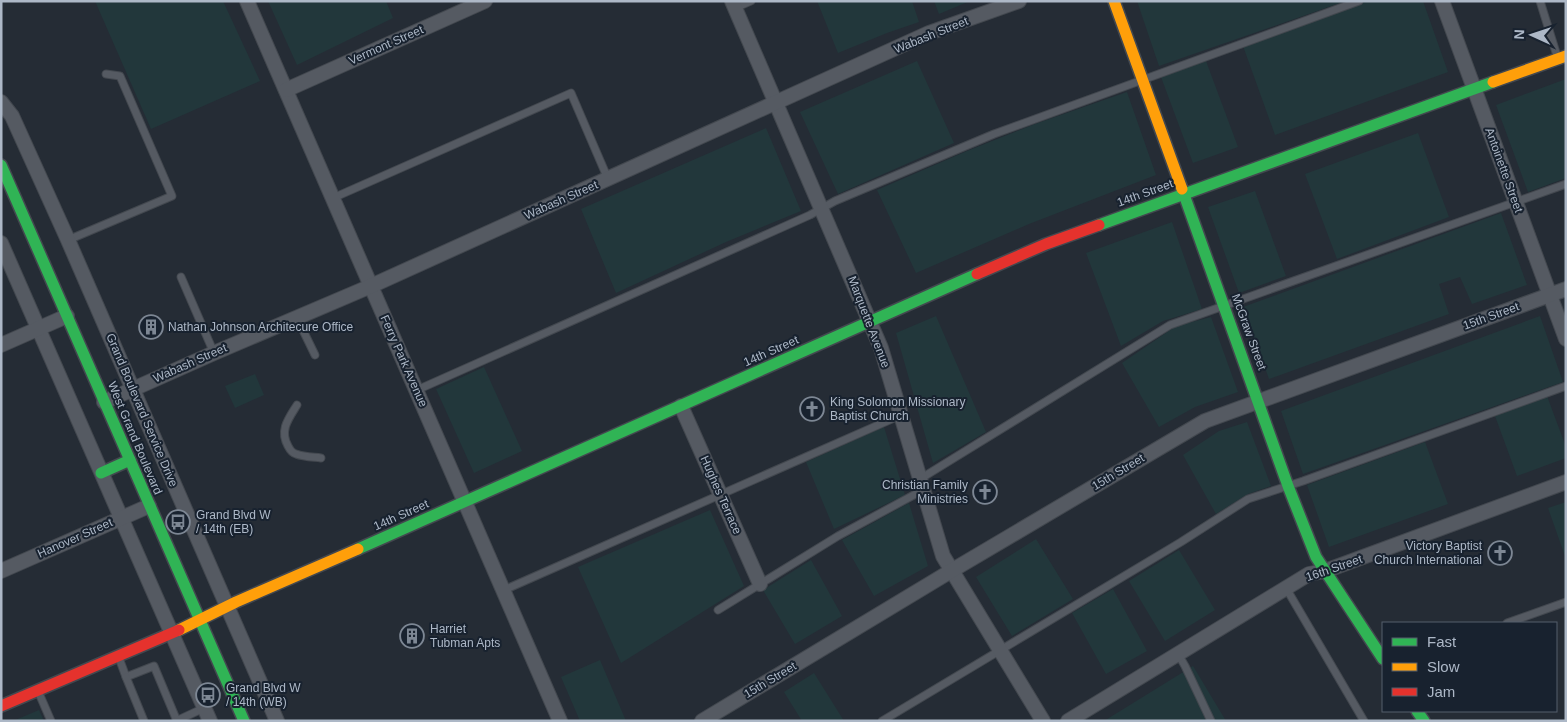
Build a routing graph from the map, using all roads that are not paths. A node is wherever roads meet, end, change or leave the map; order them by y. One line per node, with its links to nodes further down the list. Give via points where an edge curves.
1 (247, 1): 14 (street, Ferry Park Avenue)
2 (751, 1): 9 (lane)
3 (1019, 1): 16 (street, Wabash Street, via 929,33)
4 (1114, 1): 12 (street, McGraw Street)
5 (1359, 1): 12 (lane)
6 (1442, 1): 13 (street, Antoinette Street)
7 (1540, 1): 10 (lane)
8 (481, 2): 14 (street, Vermont Street)
9 (733, 5): 16 (street, Marquette Avenue)
10 (1562, 58): 13 (street, 14th Street)
11 (106, 74): 24 (lane, via 120,76 172,196)
12 (1142, 80): 20 (street, McGraw Street); 23 (lane, via 994,134)
13 (1474, 89): 20 (street, 14th Street); 22 (street, Antoinette Street)
14 (286, 90): 21 (street, Ferry Park Avenue)
15 (1, 102): 24 (street, Grand Boulevard Service Drive, via 12,116)
16 (776, 103): 18 (street, Wabash Street); 23 (street, Marquette Avenue)
17 (1, 165): 31 (street, West Grand Boulevard)
18 (608, 179): 21 (lane, via 571,93); 27 (street, Wabash Street)
19 (1566, 184): 22 (lane)
20 (1184, 194): 30 (street, McGraw Street); 33 (street, 14th Street, via 1046,244)
21 (333, 198): 27 (street, Ferry Park Avenue)
22 (1516, 202): 29 (street, Antoinette Street); 30 (lane)
23 (822, 208): 33 (street, Marquette Avenue); 41 (lane)
24 (68, 240): 40 (street, Grand Boulevard Service Drive)
25 (1, 243): 34 (street)
26 (181, 277): 37 (lane)
27 (371, 286): 32 (street, Wabash Street); 41 (street, Ferry Park Avenue)
28 (1566, 289): 29 (street, 15th Street)
29 (1549, 295): 35 (street, Antoinette Street); 42 (street, 15th Street)
30 (1225, 306): 42 (street, McGraw Street); 51 (lane, via 1170,325)
31 (67, 316): 34 (street); 43 (street, West Grand Boulevard)
32 (297, 318): 37 (street, Wabash Street); 38 (lane)
33 (871, 322): 45 (street, 14th Street); 46 (street, Marquette Avenue)
34 (39, 328): 36 (street); 49 (street)
35 (1566, 339)
36 (1, 345)
37 (214, 353): 40 (street, Wabash Street)
38 (315, 355)
39 (1566, 386): 52 (lane)
40 (133, 389): 43 (street, Wabash Street); 64 (street, Grand Boulevard Service Drive)
41 (417, 390): 54 (street, Ferry Park Avenue)
42 (1259, 401): 52 (street, McGraw Street); 57 (street, 15th Street, via 1205,421)
43 (104, 402): 48 (street, West Grand Boulevard)
44 (297, 405): 47 (lane, via 286,424 286,444 295,454)
45 (681, 406): 53 (street, Hughes Terrace); 54 (street, 14th Street)
46 (901, 415): 51 (street, Marquette Avenue); 53 (lane)
47 (321, 458)
48 (130, 460): 49 (street); 55 (street, West Grand Boulevard)
49 (101, 473): 56 (street)
50 (1566, 482): 59 (street, 16th Street)
51 (922, 485): 57 (street, Marquette Avenue, via 943,556); 60 (lane)
52 (1288, 486): 59 (street, McGraw Street, via 1316,557); 69 (lane, via 1248,499)
53 (721, 495): 60 (street, Hughes Terrace); 62 (lane)
54 (466, 501): 62 (street, Ferry Park Avenue); 64 (street, 14th Street)
55 (149, 506): 56 (street, Hanover Street); 66 (street, West Grand Boulevard)
56 (121, 518): 58 (street, Hanover Street); 68 (street)
57 (951, 570): 69 (street, Marquette Avenue); 83 (street, 15th Street)
58 (1, 571)
59 (1325, 571): 61 (street, 16th Street, via 1309,574); 72 (street, McGraw Street)
60 (760, 584): 65 (lane)
61 (1286, 588): 70 (street, 16th Street); 88 (lane)
62 (504, 590): 82 (street, Ferry Park Avenue)
63 (1566, 602): 67 (lane)
64 (227, 606): 66 (street, 14th Street); 81 (street, Grand Boulevard Service Drive)
65 (718, 610)
66 (199, 620): 68 (street, 14th Street); 80 (street, West Grand Boulevard)
67 (1510, 622)
68 (172, 633): 71 (street, 14th Street); 76 (street)
69 (999, 650): 84 (lane); 85 (street, Marquette Avenue)
70 (1178, 654): 86 (street, 16th Street); 87 (lane)
71 (118, 656): 73 (lane); 74 (street, 14th Street)
72 (1382, 657)
73 (126, 677): 78 (lane); 79 (lane, via 154,666)
74 (37, 690): 75 (street, 14th Street); 77 (lane)
75 (1, 706)
76 (207, 715): 79 (lane)
77 (51, 721)
78 (144, 721)
79 (176, 721)
80 (244, 721)
81 (276, 721)
82 (560, 721)
83 (702, 721)
84 (882, 721)
85 (1042, 721)
86 (1068, 721)
87 (1211, 721)
88 (1364, 721)

